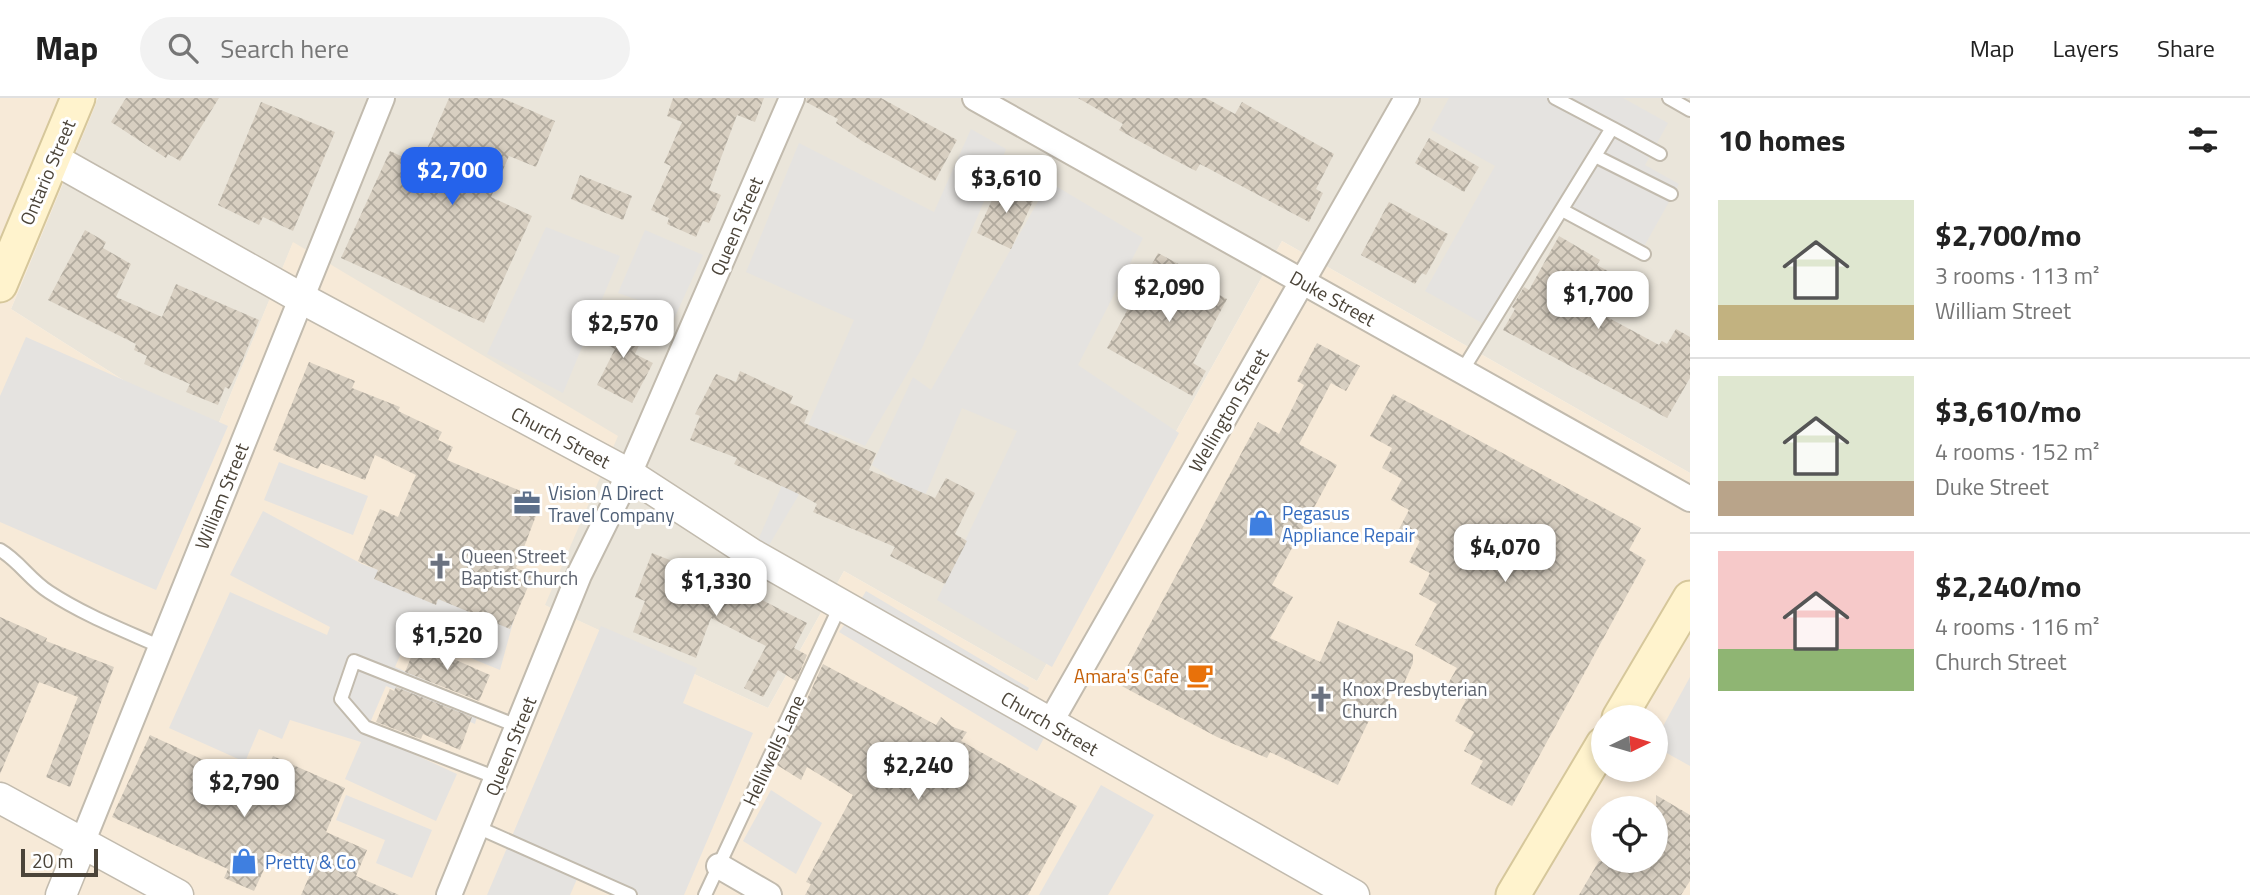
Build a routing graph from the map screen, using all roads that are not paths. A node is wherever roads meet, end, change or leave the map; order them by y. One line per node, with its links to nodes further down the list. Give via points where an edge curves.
1 (78, 98): 12 (main road, Ontario Street)
2 (382, 98): 18 (street, William Street)
3 (792, 98): 20 (street, Queen Street)
4 (975, 98): 16 (street, Duke Street)
5 (1407, 98): 16 (street, Wellington Street)
6 (1555, 98): 9 (lane)
7 (1669, 98): 8 (lane)
8 (1690, 110)
9 (1612, 128): 10 (lane); 11 (lane)
10 (1660, 154)
11 (1595, 156): 13 (lane); 14 (lane)
12 (52, 158): 17 (main road, Ontario Street); 18 (street, Church Street)
13 (1671, 194)
14 (1562, 210): 15 (lane); 19 (lane)
15 (1644, 254)
16 (1302, 281): 19 (street, Duke Street); 27 (street, Wellington Street)
17 (0, 285)
18 (301, 299): 20 (street, Church Street); 25 (street, William Street)
19 (1462, 371): 21 (street, Duke Street)
20 (629, 474): 24 (street, Church Street, via 752,554); 28 (street, Queen Street, via 579,575)
21 (1690, 499)
22 (0, 550): 25 (lane, via 66,603)
23 (1690, 598): 26 (main road)
24 (841, 604): 27 (street, Church Street); 34 (lane, Helliwells Lane)
25 (161, 647): 33 (street, William Street)
26 (1627, 705)
27 (1050, 723): 41 (street, Church Street)
28 (517, 726): 30 (street, Queen Street); 30 (lane, via 354,661 341,699 365,727)
29 (1591, 764): 42 (main road)
30 (496, 778): 32 (street, Queen Street)
31 (0, 798): 33 (street)
32 (477, 827): 37 (street, Queen Street); 38 (lane)
33 (82, 843): 35 (street, William Street); 36 (street)
34 (719, 866): 39 (lane, Helliwells Lane); 40 (street)
35 (61, 895)
36 (178, 895)
37 (449, 895)
38 (630, 895)
39 (705, 895)
40 (769, 895)
41 (1354, 895)
42 (1513, 895)

